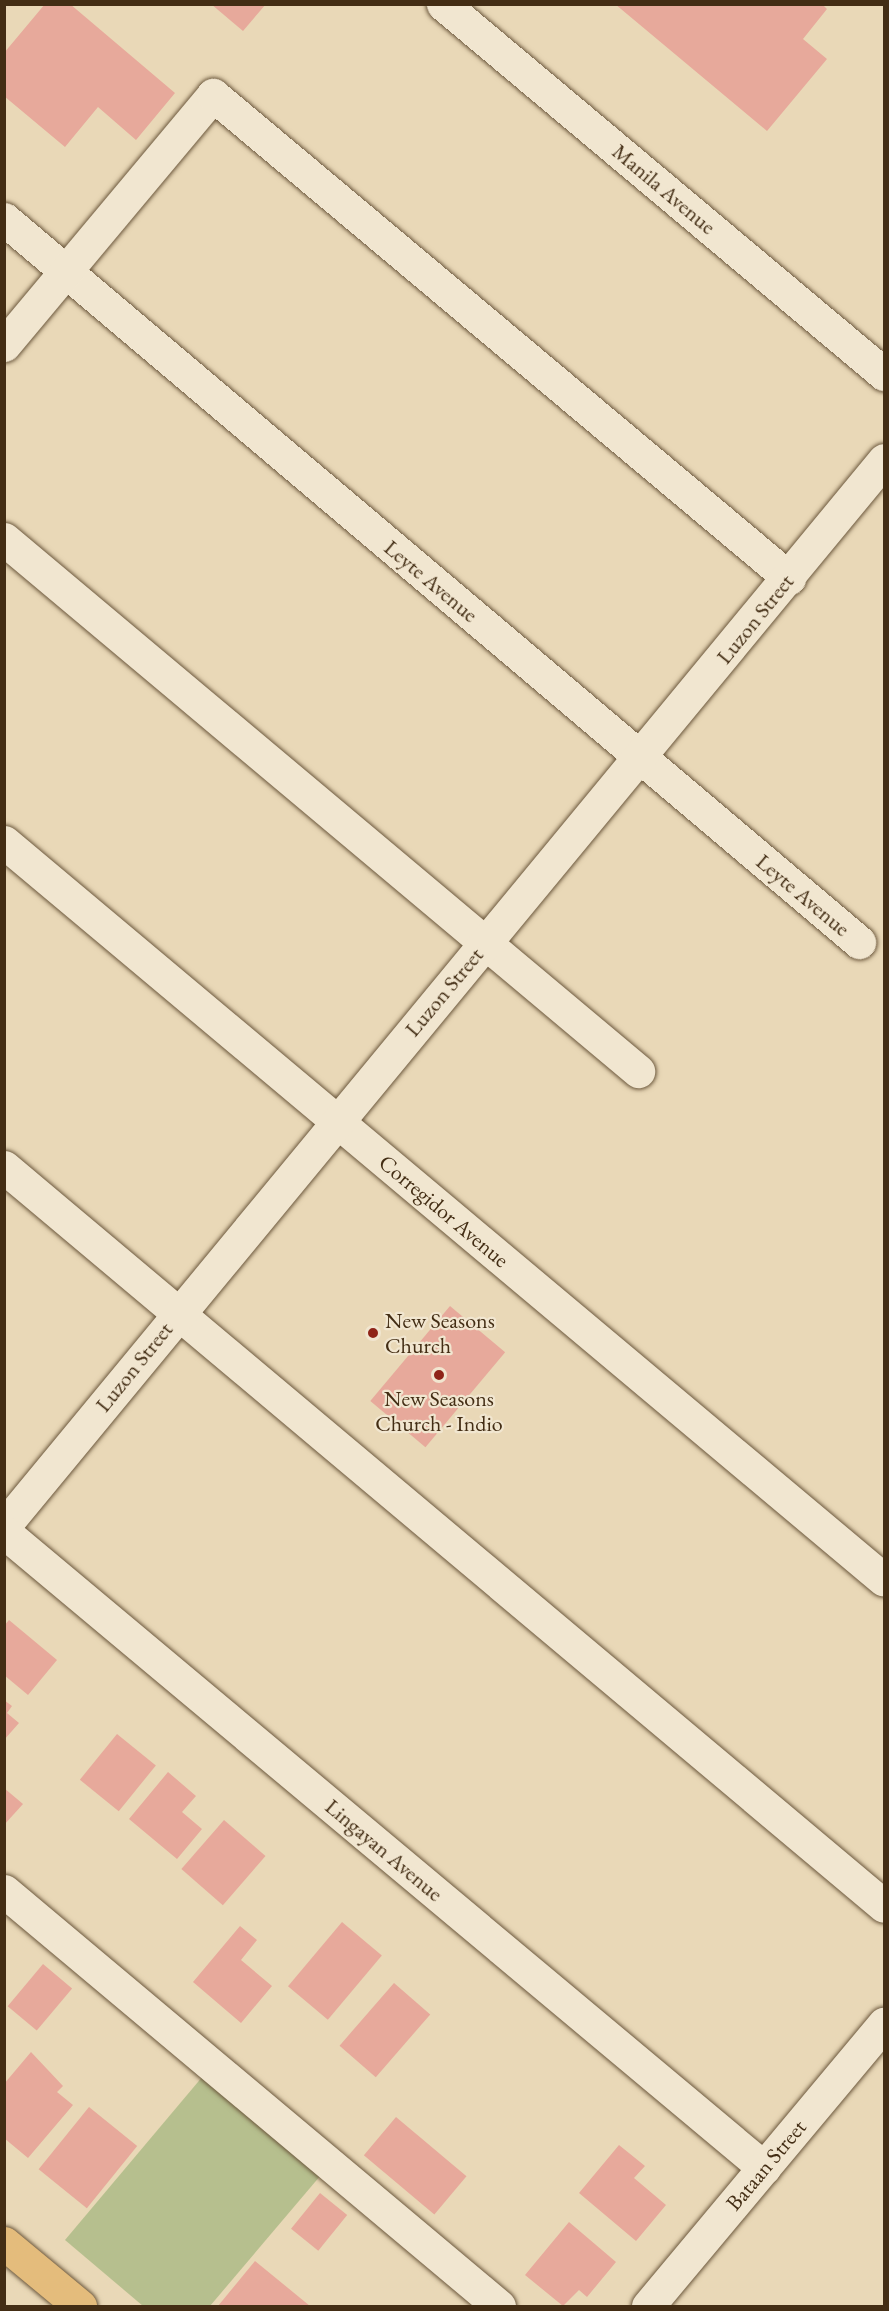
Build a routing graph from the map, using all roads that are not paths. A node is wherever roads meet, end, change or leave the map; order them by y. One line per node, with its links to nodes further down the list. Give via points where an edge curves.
1 (443, 4): 5 (street, Manila Avenue)
2 (4, 219): 3 (street, Leyte Avenue)
3 (66, 271): 4 (street); 8 (street, via 213,95); 9 (street, Leyte Avenue)
4 (4, 345)
5 (880, 361)
6 (885, 460): 8 (street, Luzon Street)
7 (4, 539): 12 (street)
8 (789, 578): 9 (street, Luzon Street)
9 (640, 758): 11 (street, Leyte Avenue); 12 (street, Luzon Street)
10 (4, 842): 14 (street, Corregidor Avenue)
11 (859, 942)
12 (485, 943): 13 (street); 14 (street, Luzon Street)
13 (638, 1071)
14 (336, 1120): 16 (street, Luzon Street); 19 (street, Corregidor Avenue)
15 (4, 1167): 16 (street)
16 (178, 1313): 17 (street, Luzon Street); 21 (street)
17 (4, 1526)
18 (4, 1532): 23 (street, Lingayan Avenue)
19 (885, 1580)
20 (4, 1892): 26 (street)
21 (885, 1906)
22 (885, 2024): 23 (street, Bataan Street)
23 (764, 2168): 27 (street, Bataan Street)
24 (4, 2243): 25 (main road)
25 (80, 2307)
26 (499, 2307)
27 (648, 2307)

